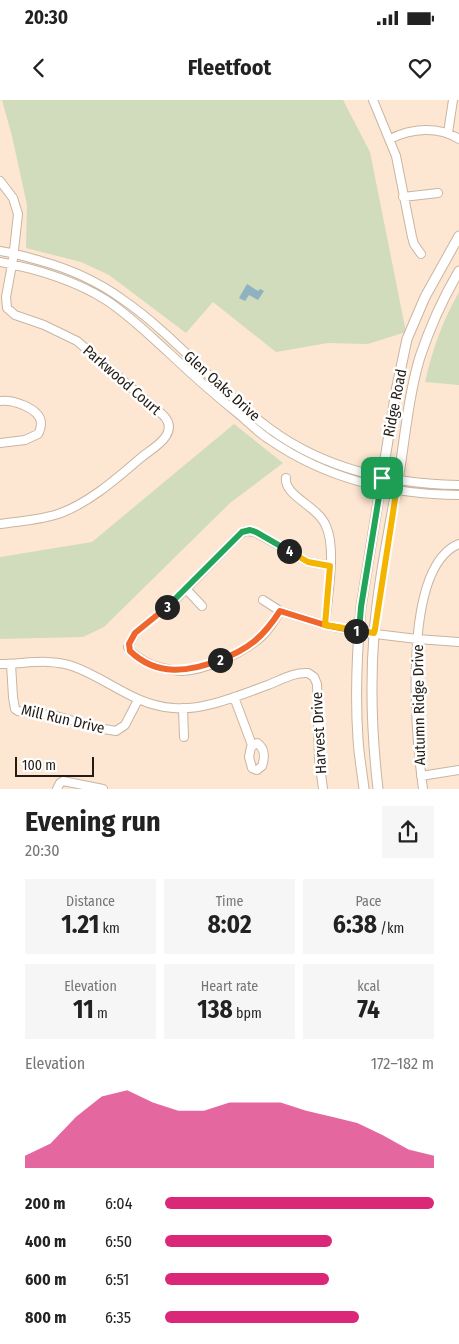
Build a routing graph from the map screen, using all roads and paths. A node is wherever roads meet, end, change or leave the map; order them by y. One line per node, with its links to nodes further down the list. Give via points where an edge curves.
1 (373, 100): 4 (street)
2 (453, 100): 3 (street)
3 (448, 133): 4 (street, via 426,129); 5 (street)
4 (390, 139): 8 (street)
5 (459, 139)
6 (0, 181): 11 (street, Parkwood Court, via 17,205)
7 (438, 193): 8 (street)
8 (404, 197): 12 (street, via 414,244)
9 (459, 236): 16 (main road, Ridge Road, via 425,297 407,339)
10 (0, 252): 11 (street, Glen Oaks Drive)
11 (14, 254): 14 (street, Parkwood Court); 19 (street, Glen Oaks Drive, via 70,270 123,300)
12 (421, 254)
13 (0, 262): 14 (street, Glen Oaks Drive)
14 (12, 264): 20 (street, Glen Oaks Drive, via 60,278 107,300); 28 (street, Parkwood Court, via 6,297 10,312 58,331 84,346 163,415 169,428 159,444 77,506 53,516)
15 (459, 271): 17 (main road, Ridge Road, via 428,335)
16 (396, 391): 17 (main road); 24 (main road, Ridge Road)
17 (412, 394): 23 (main road, Ridge Road)
18 (0, 402): 21 (street, via 12,402 29,409 41,424 38,434 32,438)
19 (256, 418): 20 (street); 24 (street, Glen Oaks Drive, via 305,450)
20 (250, 424): 24 (street, Glen Oaks Drive, via 270,441 306,462 348,478)
21 (0, 442)
22 (286, 478): 30 (street, via 290,492 316,511 326,524 330,538)
23 (398, 480): 24 (street, Glen Oaks Drive); 25 (street, Glen Oaks Drive); 26 (main road, Ridge Road)
24 (381, 482): 26 (street, Glen Oaks Drive); 36 (main road, Ridge Road)
25 (459, 485)
26 (396, 491): 27 (street, Glen Oaks Drive); 37 (main road, Ridge Road)
27 (459, 495)
28 (0, 524)
29 (459, 544): 38 (street, Autumn Ridge Drive, via 446,551 433,569)
30 (330, 566): 31 (street, via 308,562 256,532 246,530); 35 (street)
31 (186, 589): 33 (street); 34 (street, via 135,633 128,647 133,654 161,668 182,671 198,668 234,655 250,645 266,631)
32 (263, 600): 34 (street)
33 (202, 606)
34 (280, 611): 35 (street)
35 (325, 625): 36 (street)
36 (359, 632): 37 (street); 52 (main road, Ridge Road, via 358,740)
37 (374, 633): 38 (street); 53 (main road, Ridge Road, via 372,716)
38 (417, 639): 39 (street); 48 (street, Autumn Ridge Drive, via 416,697)
39 (459, 642)
40 (0, 664): 41 (street)
41 (12, 664): 43 (street, via 48,662 73,666); 43 (street, Mill Run Drive, via 13,697 18,711 56,716 116,731 126,725)
42 (234, 697): 44 (street); 46 (street); 51 (street, Harvest Drive, via 300,674 314,677)
43 (138, 700): 44 (street)
44 (183, 708): 45 (street)
45 (184, 737)
46 (252, 745)
47 (459, 770): 48 (street)
48 (421, 776): 54 (street, Autumn Ridge Drive)
49 (57, 789): 50 (street, via 63,781)
50 (103, 789)
51 (323, 789)
52 (364, 789)
53 (378, 789)
54 (423, 789)

